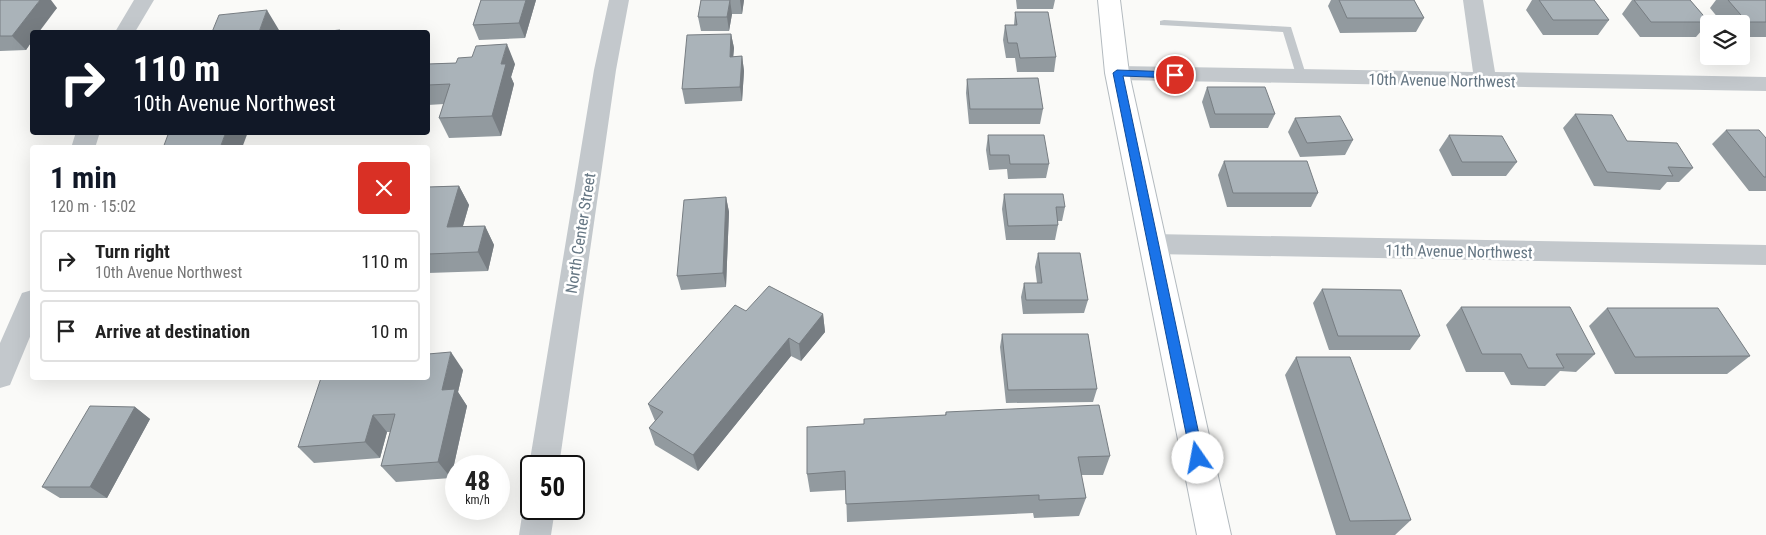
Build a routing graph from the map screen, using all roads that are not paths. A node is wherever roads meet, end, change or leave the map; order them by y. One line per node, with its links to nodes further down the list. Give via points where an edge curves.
1 (144, 0): 6 (street)
2 (619, 0): 15 (street, North Center Street, via 605,70)
3 (1109, 0): 7 (main road)
4 (1472, 0): 9 (street)
5 (1164, 23): 8 (lane, via 1287,29)
6 (126, 30)
7 (1117, 73): 8 (street, 10th Avenue Northwest); 11 (main road)
8 (1302, 78): 9 (street, 10th Avenue Northwest)
9 (1486, 80): 10 (street, 10th Avenue Northwest)
10 (1766, 84)
11 (1152, 244): 12 (street, 11th Avenue Northwest); 18 (main road)
12 (1766, 255)
13 (30, 306): 14 (street)
14 (0, 376)
15 (546, 455)
16 (537, 520): 17 (street)
17 (535, 535)
18 (1214, 535)

